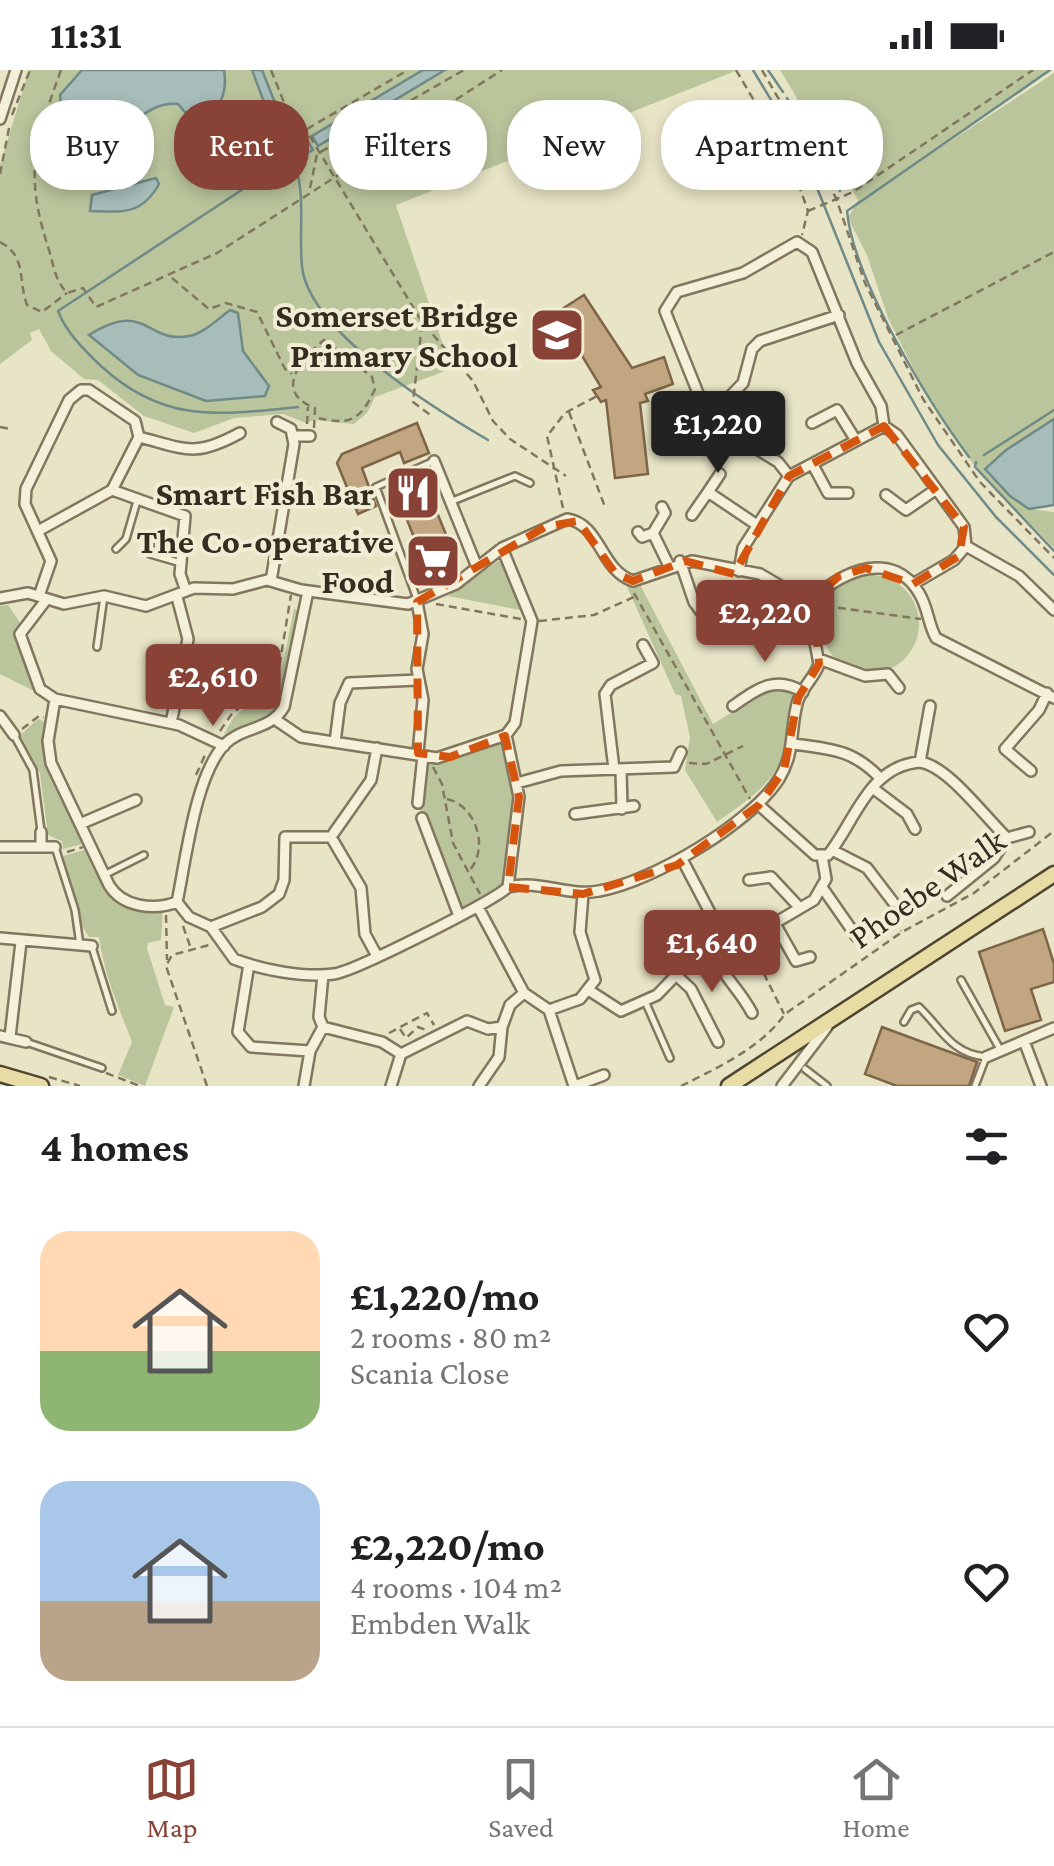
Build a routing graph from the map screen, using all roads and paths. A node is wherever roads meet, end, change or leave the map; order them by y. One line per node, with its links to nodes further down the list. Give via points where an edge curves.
1 (16, 70): 13 (street)
2 (30, 70): 17 (path)
3 (61, 70): 28 (path, via 32,160 36,216)
4 (272, 70): 11 (path)
5 (408, 70): 14 (path)
6 (464, 70): 16 (path)
7 (502, 70): 12 (path)
8 (736, 70): 23 (path, via 790,163)
9 (762, 70): 22 (path)
10 (1033, 70): 22 (path)
11 (283, 100)
12 (454, 100)
13 (0, 119)
14 (309, 128)
15 (309, 138): 16 (path)
16 (317, 154): 18 (path); 21 (path)
17 (0, 174)
18 (329, 175)
19 (329, 179): 21 (path)
20 (339, 190): 30 (path)
21 (309, 191): 27 (path)
22 (835, 199): 23 (path); 52 (path, via 894,346)
23 (808, 211): 25 (path)
24 (0, 242): 28 (path, via 18,259 27,306 42,312)
25 (803, 243): 29 (street); 36 (street, via 790,243 743,273 677,292 666,304 666,322 698,396)
26 (1054, 252): 31 (path)
27 (172, 276): 28 (path, via 94,304 83,288); 32 (path, via 209,309 226,303 257,312 285,370)
28 (67, 292)
29 (839, 315): 36 (street, via 755,345 744,382); 41 (street)
30 (422, 322): 38 (path, via 413,398); 53 (path, via 473,382 493,421)
31 (896, 335)
32 (294, 374): 34 (path, via 295,394); 37 (path, via 324,340 376,384 353,420)
33 (597, 396): 35 (path)
34 (308, 406): 37 (path, via 315,408); 46 (path)
35 (568, 410): 53 (path, via 547,436); 66 (path)
36 (713, 414): 56 (street)
37 (314, 417): 46 (path)
38 (434, 417)
39 (278, 422): 45 (street)
40 (812, 422): 48 (street, via 837,410)
41 (884, 426): 48 (street); 59 (street)
42 (0, 427): 43 (path)
43 (10, 430)
44 (240, 433): 47 (street, via 198,451)
45 (295, 436): 46 (street); 83 (street)
46 (309, 436)
47 (140, 437): 58 (street); 70 (street, via 135,421 110,402 90,390 76,393 26,489 25,504)
48 (856, 439): 51 (street)
49 (972, 460): 52 (path)
50 (434, 461): 64 (street); 92 (lane, via 376,486)
51 (813, 466): 56 (street); 61 (street, via 828,493)
52 (969, 467): 77 (path)
53 (557, 472): 55 (path); 68 (path)
54 (720, 474): 60 (street)
55 (566, 476)
56 (789, 476): 69 (street)
57 (530, 483): 64 (lane, via 515,476)
58 (112, 490): 63 (street); 70 (street)
59 (935, 490): 62 (street, via 906,510); 74 (street, via 964,527)
60 (708, 492): 67 (street); 69 (street)
61 (848, 494)
62 (886, 495)
63 (137, 498): 76 (lane, via 126,538); 79 (street, via 185,516)
64 (450, 502): 80 (street)
65 (662, 506): 72 (street, via 665,513)
66 (605, 507)
67 (692, 515)
68 (567, 519): 75 (street); 84 (street, via 583,524 611,568)
69 (758, 525): 82 (street, via 743,548)
70 (38, 531): 91 (street, via 51,568)
71 (638, 532): 72 (street, via 642,538)
72 (653, 533): 81 (street)
73 (150, 540): 79 (lane, via 150,554)
74 (966, 546): 85 (street); 94 (street, via 1020,576)
75 (502, 548): 80 (street); 97 (street)
76 (116, 549)
77 (1054, 558)
78 (680, 562): 81 (street); 82 (street); 95 (street)
79 (180, 563): 87 (street)
80 (477, 568): 92 (street)
81 (670, 568): 84 (street)
82 (739, 571): 93 (street, via 760,574)
83 (272, 581): 86 (street); 87 (street)
84 (632, 581): 89 (path)
85 (913, 584): 93 (street, via 889,570 866,568 839,576); 98 (street)
86 (308, 591): 92 (street, via 386,603); 111 (street)
87 (181, 594): 88 (street, via 146,606); 113 (street, via 188,639)
88 (104, 596): 91 (street, via 64,604); 101 (lane)
89 (636, 596): 97 (path, via 594,615); 123 (path)
90 (0, 598): 91 (street)
91 (42, 598): 107 (street, via 20,639 40,689)
92 (421, 600): 97 (path); 103 (street)
93 (814, 601): 98 (path); 102 (street)
94 (1054, 610)
95 (708, 620): 96 (street); 99 (street)
96 (727, 620)
97 (532, 621): 115 (street, via 515,724)
98 (929, 621): 106 (street, via 941,642)
99 (704, 635)
100 (644, 645): 125 (street, via 653,663 622,677 606,694)
101 (97, 647)
102 (819, 659): 104 (street, via 865,676 888,674); 105 (street)
103 (418, 680): 116 (street, via 349,683); 121 (street)
104 (899, 688)
105 (803, 692): 108 (street, via 770,683); 117 (street)
106 (1050, 696): 126 (street, via 1005,749)
107 (55, 698): 110 (street); 113 (street)
108 (733, 706)
109 (930, 706): 124 (street)
110 (50, 720): 114 (path, via 39,716); 138 (street, via 51,763)
111 (276, 720): 116 (street, via 301,736); 118 (street)
112 (2, 721): 114 (street)
113 (172, 722): 118 (street)
114 (14, 735): 141 (lane, via 34,770)
115 (506, 735): 121 (street, via 450,757); 128 (street)
116 (336, 742): 120 (street)
117 (794, 744): 127 (street, via 845,751); 134 (street)
118 (224, 746): 163 (street, via 205,779)
119 (743, 746): 123 (path)
120 (377, 748): 121 (street); 143 (street, via 371,780)
121 (423, 755): 130 (path); 132 (street)
122 (679, 756): 123 (path, via 706,764); 125 (street, via 674,767)
123 (725, 758): 134 (path, via 747,798)
124 (920, 762): 127 (street); 144 (street, via 944,770)
125 (617, 769): 128 (street, via 561,771); 135 (street)
126 (1031, 771)
127 (881, 778): 129 (street)
128 (517, 783): 157 (street)
129 (874, 789): 139 (street, via 907,814); 149 (street, via 850,814)
130 (445, 798): 153 (path); 153 (path, via 464,807 478,835 475,865)
131 (136, 800): 138 (street)
132 (418, 803)
133 (634, 806): 135 (street)
134 (759, 806): 151 (street); 152 (street)
135 (622, 808): 136 (street)
136 (575, 814)
137 (422, 818): 166 (street)
138 (80, 824): 145 (street)
139 (914, 829)
140 (1054, 831): 170 (path, Phoebe Walk, via 974,893)
141 (41, 832): 147 (street)
142 (1030, 832): 144 (street)
143 (330, 837): 168 (street, via 285,836 278,894); 180 (street, via 361,888 366,934)
144 (1007, 838): 160 (street, via 994,858)
145 (88, 844): 148 (path, via 65,852); 155 (street)
146 (0, 847): 147 (street)
147 (42, 847): 148 (street)
148 (54, 847): 177 (lane)
149 (832, 850): 151 (street); 162 (street, via 867,868)
150 (144, 856): 155 (lane)
151 (822, 856): 158 (street)
152 (683, 861): 159 (street); 176 (street)
153 (467, 873): 164 (path)
154 (1054, 874): 194 (main road)
155 (103, 875): 163 (street, via 119,898)
156 (749, 880): 165 (street, via 771,876)
157 (508, 887): 159 (street); 164 (street)
158 (824, 890): 165 (street); 171 (street)
159 (583, 894): 187 (street, via 579,922 595,974)
160 (947, 896)
161 (879, 898): 170 (path)
162 (893, 902)
163 (172, 904): 168 (street); 178 (path); 182 (path)
164 (482, 905): 166 (street); 188 (street)
165 (799, 907): 167 (street)
166 (459, 916): 180 (street)
167 (774, 922): 173 (street); 181 (street, via 796,961)
168 (211, 926): 174 (street)
169 (650, 930): 184 (lane)
170 (902, 932): 193 (path, Phoebe Walk)
171 (856, 936)
172 (0, 938): 175 (street)
173 (746, 940): 176 (street); 193 (path)
174 (220, 941): 178 (path, via 193,952); 183 (street, via 234,959)
175 (20, 942): 177 (street); 201 (street)
176 (727, 945): 179 (street)
177 (86, 946): 191 (lane)
178 (190, 947): 182 (path)
179 (714, 955): 184 (street); 192 (street)
180 (377, 956): 185 (street)
181 (810, 957)
182 (166, 960): 217 (path)
183 (249, 964): 185 (street); 206 (street, via 238,1032 243,1041)
184 (680, 972): 189 (street); 205 (street)
185 (323, 975): 196 (street)
186 (962, 980): 207 (lane)
187 (590, 991): 189 (street, via 621,1011); 190 (street)
188 (524, 993): 190 (street); 198 (street, via 510,1004)
189 (646, 1002): 210 (lane)
190 (546, 1009): 221 (street)
191 (112, 1011)
192 (752, 1013)
193 (785, 1014): 222 (path, Phoebe Walk, via 774,1030)
194 (835, 1018): 223 (main road); 224 (street)
195 (904, 1022): 209 (lane, via 918,1007 945,1039)
196 (323, 1027): 204 (street); 206 (street)
197 (400, 1027): 200 (path, via 406,1038 418,1028); 200 (path, via 427,1013); 204 (path)
198 (502, 1027): 200 (street, via 467,1021); 220 (street, via 499,1057)
199 (1054, 1028): 202 (street)
200 (436, 1030): 208 (street)
201 (5, 1037): 203 (street)
202 (1024, 1041): 207 (street); 227 (street)
203 (26, 1042): 211 (lane)
204 (382, 1042): 208 (street)
205 (718, 1042)
206 (310, 1051): 218 (street)
207 (1001, 1051): 209 (street)
208 (401, 1054): 219 (street)
209 (986, 1057): 226 (lane)
210 (670, 1058)
211 (102, 1068): 216 (path)
212 (805, 1069): 225 (lane)
213 (0, 1074): 215 (main road)
214 (604, 1074): 221 (street)
215 (41, 1086)
216 (140, 1086)
217 (208, 1086)
218 (304, 1086)
219 (392, 1086)
220 (479, 1086)
221 (574, 1086)
222 (680, 1086)
223 (729, 1086)
224 (782, 1086)
225 (827, 1086)
226 (975, 1086)
227 (1041, 1086)

